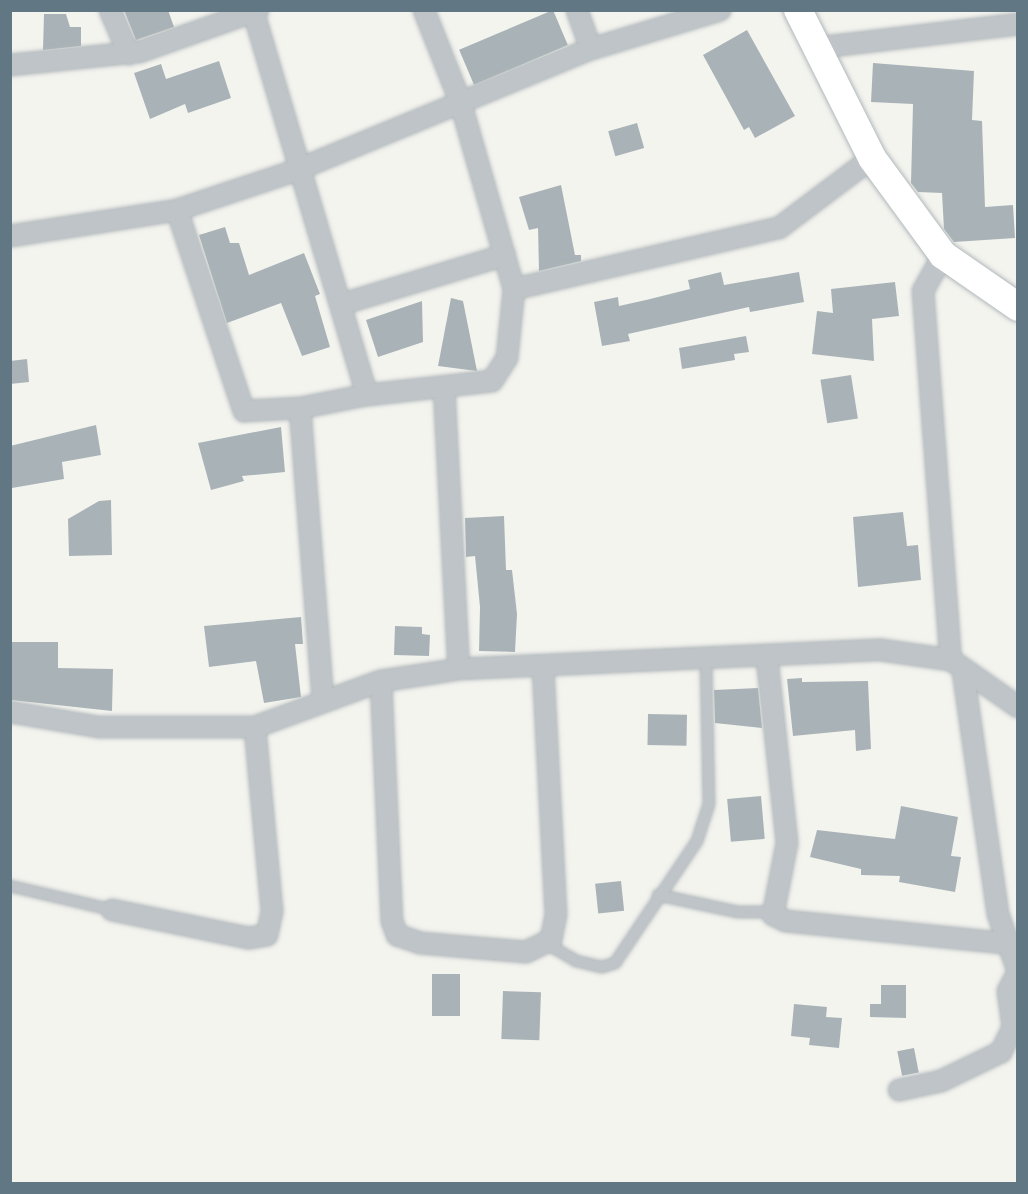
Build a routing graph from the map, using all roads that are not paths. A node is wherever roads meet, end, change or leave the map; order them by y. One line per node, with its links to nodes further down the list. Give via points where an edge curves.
1 (110, 10): 10 (street)
2 (423, 10): 12 (street)
3 (578, 10): 9 (street)
4 (720, 10): 9 (street)
5 (798, 10): 8 (street)
6 (255, 11): 10 (street); 14 (street)
7 (1017, 24): 8 (street)
8 (815, 48): 13 (street)
9 (591, 49): 12 (street)
10 (129, 54): 11 (street)
11 (10, 66)
12 (460, 101): 14 (street); 17 (street)
13 (872, 158): 18 (street); 19 (street, via 779,228)
14 (297, 170): 15 (street); 20 (street)
15 (177, 210): 16 (street); 24 (street, via 240,407 251,413)
16 (10, 236)
17 (505, 255): 19 (street); 20 (street)
18 (943, 255): 21 (street); 27 (street, via 923,291)
19 (514, 289): 22 (street, via 503,369 492,381)
20 (342, 304): 23 (street)
21 (1017, 307)
22 (444, 387): 23 (street); 29 (street)
23 (367, 395): 24 (street)
24 (300, 408): 31 (street)
25 (706, 658): 26 (street); 28 (street, via 643,657); 36 (lane, via 709,804 697,841)
26 (767, 658): 27 (street, via 881,650); 38 (street, via 787,843)
27 (957, 666): 32 (street); 39 (street)
28 (543, 667): 29 (street); 40 (street, via 558,882)
29 (459, 669): 30 (street)
30 (381, 681): 31 (street); 40 (street, via 392,921 397,934 420,943 526,952)
31 (323, 701): 34 (street)
32 (1017, 707)
33 (10, 712): 34 (street, via 99,728)
34 (255, 727): 37 (street, via 272,910 267,934 249,938)
35 (10, 886): 37 (lane)
36 (658, 895): 38 (lane, via 737,912); 40 (lane, via 611,965 570,959)
37 (112, 909)
38 (770, 912): 39 (street, via 786,921)
39 (1005, 943): 41 (street)
40 (547, 944)
41 (1017, 972): 42 (street, via 1008,991 1013,1027 1001,1052 962,1074)
42 (899, 1090)

